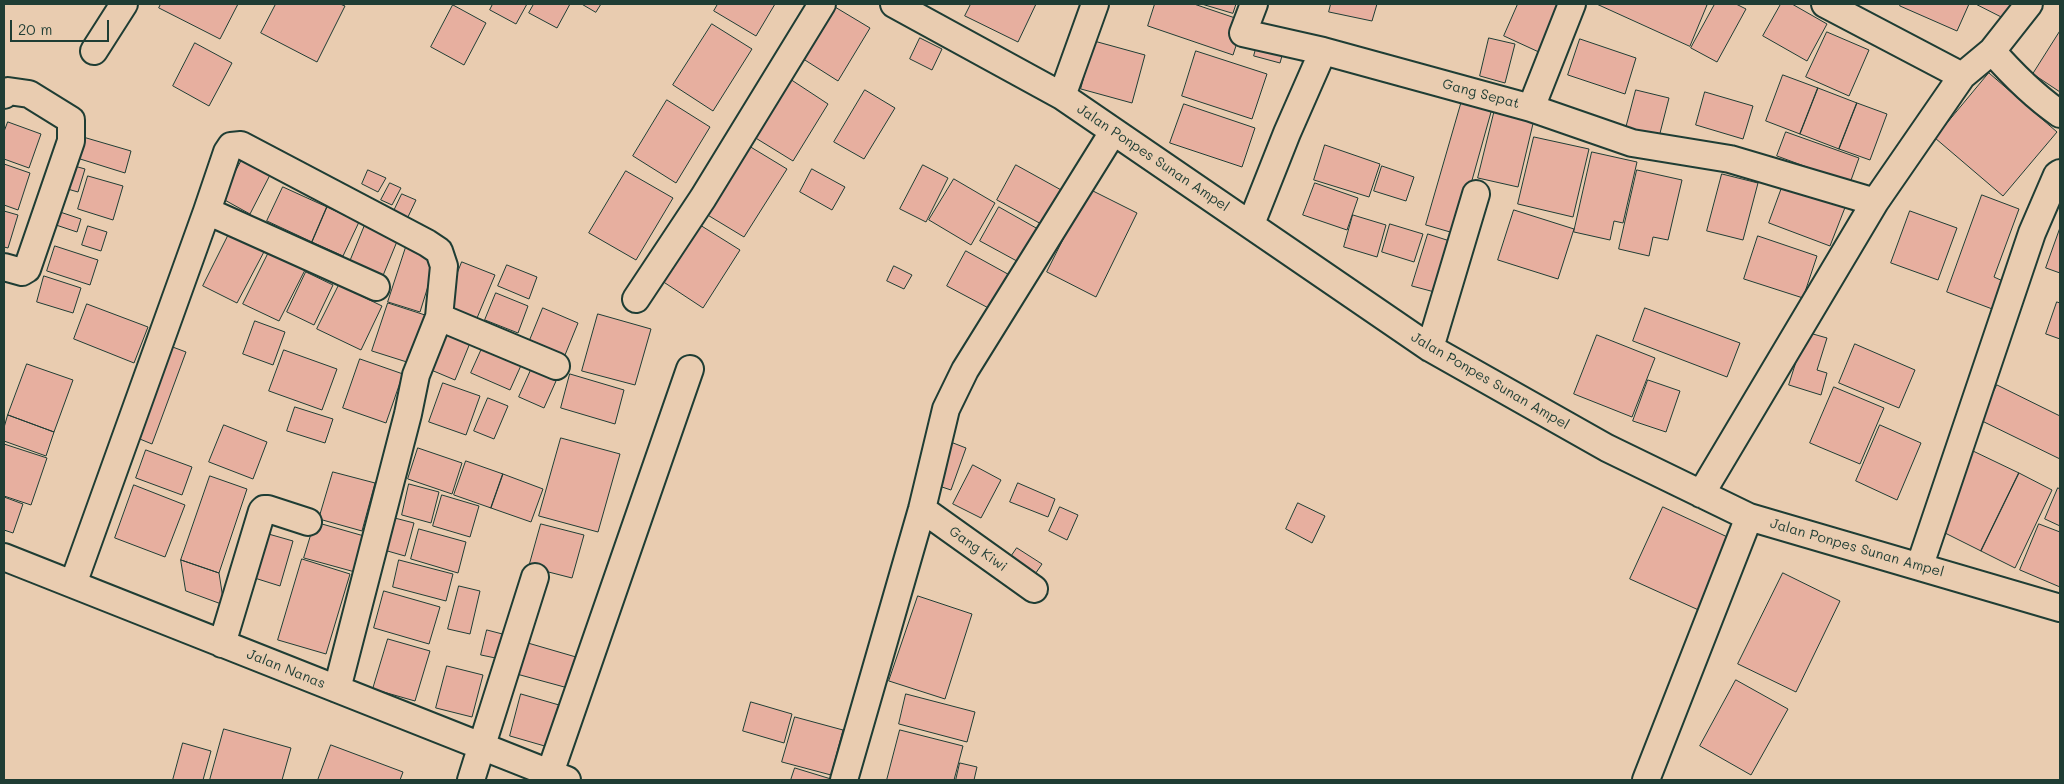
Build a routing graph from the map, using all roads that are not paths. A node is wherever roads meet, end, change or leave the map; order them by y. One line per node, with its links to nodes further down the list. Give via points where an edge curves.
1 (124, 4): 9 (street)
2 (822, 4): 25 (street, via 703,198)
3 (894, 4): 14 (street, Jalan Ponpes Sunan Ampel)
4 (1095, 4): 14 (street)
5 (1254, 4): 10 (street, Gang Sepat, via 1243,33)
6 (1572, 4): 15 (street, Gang Sepat)
7 (1825, 4): 12 (street)
8 (2029, 4): 11 (street)
9 (94, 51)
10 (1323, 51): 15 (street, Gang Sepat); 22 (street)
11 (1992, 51): 12 (street); 16 (street, via 2038,99)
12 (1962, 76): 20 (street)
13 (4, 95): 23 (street, via 8,91 29,94 71,120 71,141 27,269 22,272)
14 (1062, 96): 17 (street, Jalan Ponpes Sunan Ampel)
15 (1531, 108): 20 (street, via 1632,142 1730,159)
16 (2060, 114)
17 (1113, 132): 22 (street, Jalan Ponpes Sunan Ampel); 31 (street, via 965,370 946,409)
18 (2060, 173): 35 (street, via 2032,233)
19 (1476, 194): 27 (street)
20 (1875, 202): 30 (street)
21 (208, 211): 24 (street); 26 (street, via 228,149 242,146 440,251 444,266); 37 (street)
22 (1252, 224): 27 (street, Jalan Ponpes Sunan Ampel)
23 (4, 267)
24 (376, 287)
25 (636, 299)
26 (439, 316): 28 (street); 41 (street, via 416,375)
27 (1430, 348): 30 (street, Jalan Ponpes Sunan Ampel, via 1607,448)
28 (556, 366)
29 (690, 369): 43 (street)
30 (1701, 494): 32 (street, Jalan Ponpes Sunan Ampel)
31 (922, 509): 38 (street, Gang Kiwi); 45 (street)
32 (1748, 517): 35 (street, Jalan Ponpes Sunan Ampel); 46 (street)
33 (308, 522): 40 (street, via 268,509 262,511)
34 (4, 557): 37 (street, Jalan Nanas)
35 (1920, 565): 39 (street, Jalan Ponpes Sunan Ampel)
36 (534, 577): 42 (street)
37 (73, 584): 40 (street, Jalan Nanas)
38 (1034, 589)
39 (2060, 608)
40 (222, 644): 41 (street, Jalan Nanas)
41 (337, 689): 42 (street, Jalan Nanas)
42 (482, 747): 43 (street, Jalan Nanas); 44 (street)
43 (558, 776)
44 (471, 780)
45 (844, 780)
46 (1646, 780)

